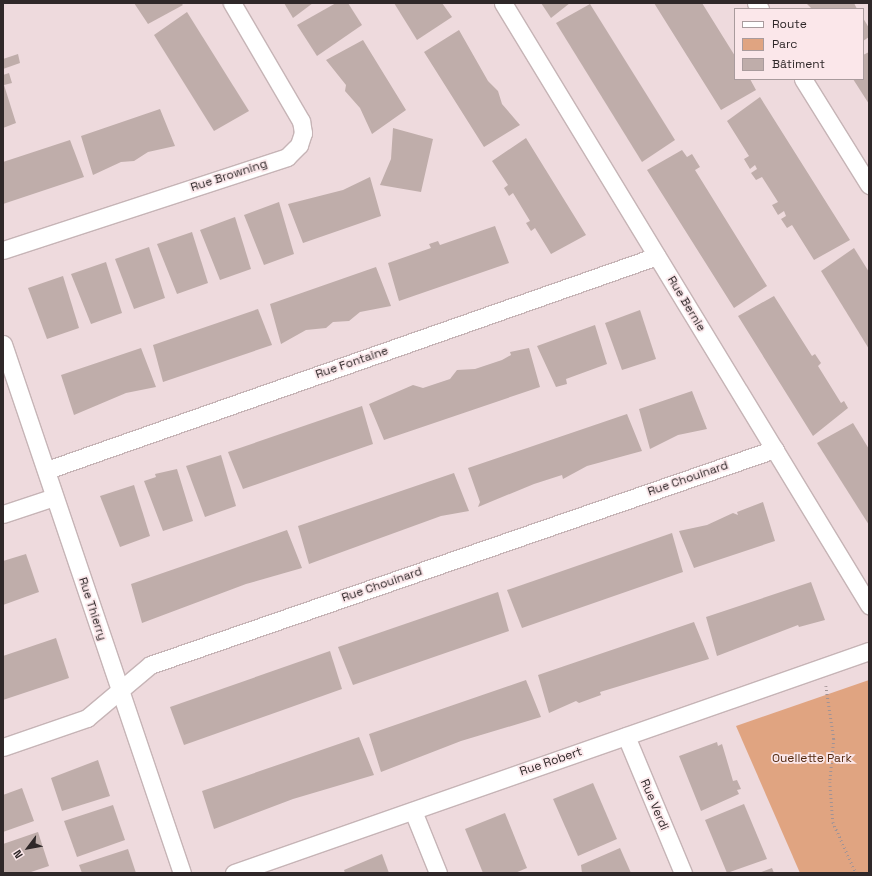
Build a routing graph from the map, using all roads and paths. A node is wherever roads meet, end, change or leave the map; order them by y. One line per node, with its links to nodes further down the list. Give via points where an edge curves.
1 (232, 3): 5 (street, Rue Browning, via 301,121 303,133 298,145 287,156)
2 (503, 3): 6 (street, Rue Bernie)
3 (804, 80): 4 (street)
4 (869, 185)
5 (3, 250)
6 (657, 256): 8 (street, Rue Bernie); 9 (street, Rue Fontaine)
7 (3, 344): 9 (street, Rue Thierry)
8 (775, 449): 12 (street, Rue Bernie); 15 (street, Rue Chouinard, via 150,665)
9 (47, 470): 10 (street, Rue Thierry)
10 (54, 497): 11 (street); 15 (street, Rue Thierry)
11 (3, 514)
12 (869, 605)
13 (869, 651): 14 (street, Rue Robert)
14 (821, 668): 16 (street, Rue Robert); 23 (path, via 832,712 830,782 833,822)
15 (119, 689): 17 (street, Rue Chouinard, via 87,718); 19 (street, Rue Thierry)
16 (626, 736): 18 (street, Rue Robert); 22 (street, Rue Verdi)
17 (3, 747)
18 (413, 810): 20 (street, Rue Robert); 21 (street)
19 (182, 873)
20 (234, 873)
21 (438, 873)
22 (683, 873)
23 (856, 873)

